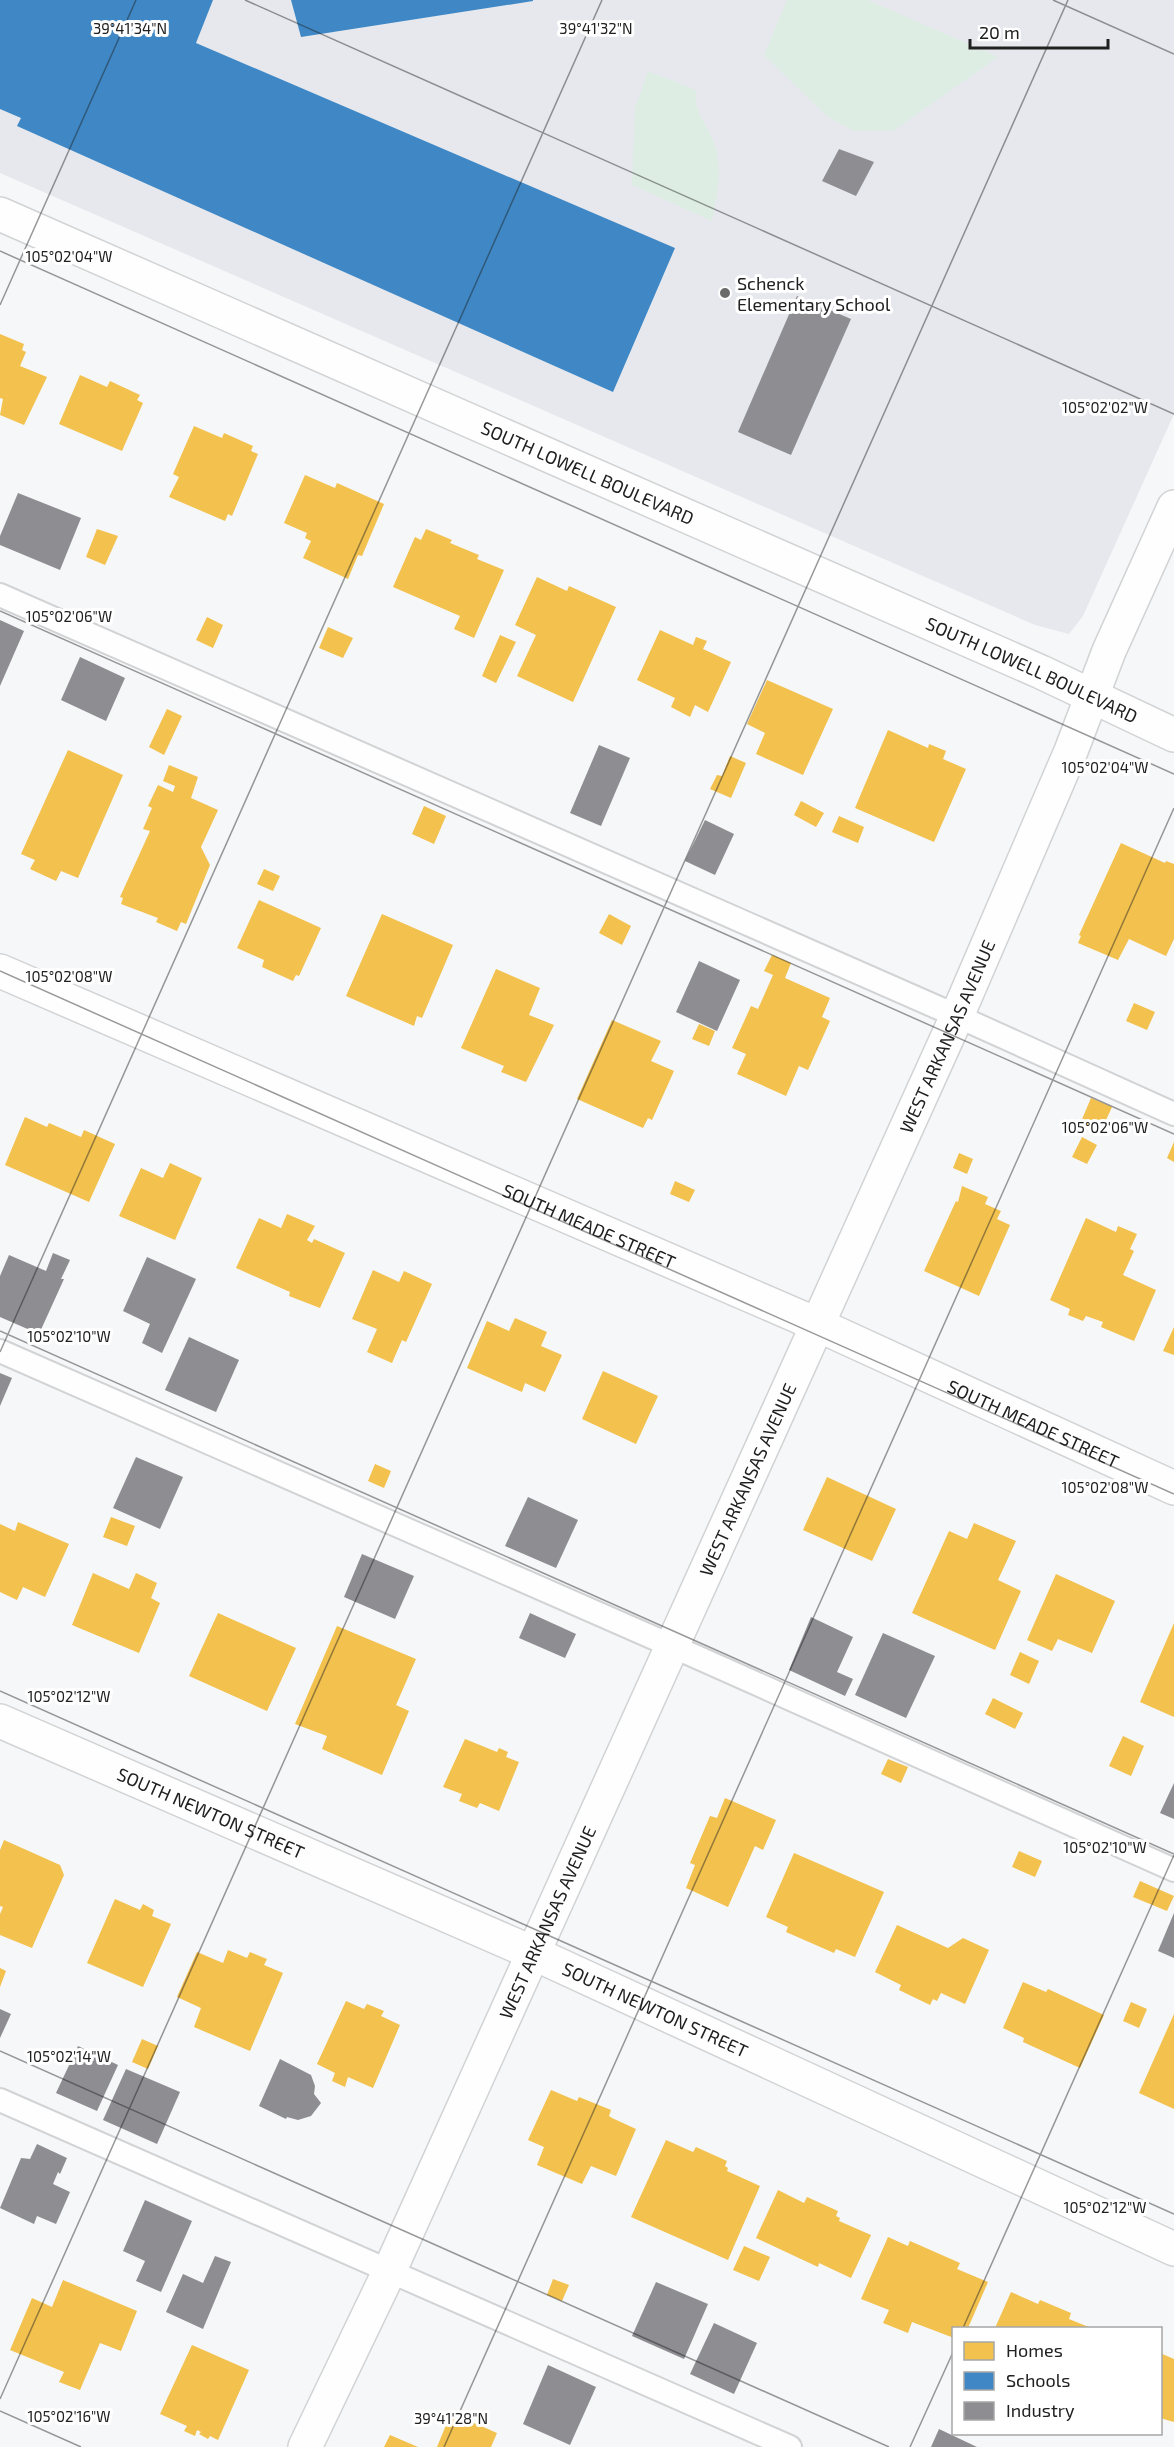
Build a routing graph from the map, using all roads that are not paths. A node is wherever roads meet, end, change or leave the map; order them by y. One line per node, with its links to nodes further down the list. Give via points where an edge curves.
1 (0, 214): 4 (street, SOUTH LOWELL BOULEVARD)
2 (1174, 507): 4 (street, WEST ARKANSAS AVENUE)
3 (0, 595): 7 (lane)
4 (1092, 697): 5 (street, SOUTH LOWELL BOULEVARD); 7 (street, WEST ARKANSAS AVENUE)
5 (1174, 735)
6 (0, 971): 9 (street, SOUTH MEADE STREET)
7 (957, 1016): 8 (lane); 9 (street, WEST ARKANSAS AVENUE)
8 (1174, 1114)
9 (816, 1324): 11 (street, SOUTH MEADE STREET); 12 (street, WEST ARKANSAS AVENUE)
10 (0, 1351): 12 (lane)
11 (1174, 1488)
12 (672, 1646): 14 (lane); 15 (street, WEST ARKANSAS AVENUE)
13 (0, 1721): 15 (street, SOUTH NEWTON STREET)
14 (1174, 1870)
15 (533, 1953): 17 (street, SOUTH NEWTON STREET); 18 (street, WEST ARKANSAS AVENUE)
16 (0, 2100): 18 (lane)
17 (1174, 2249)
18 (389, 2271): 19 (street, WEST ARKANSAS AVENUE); 20 (lane)
19 (305, 2447)
20 (790, 2447)

